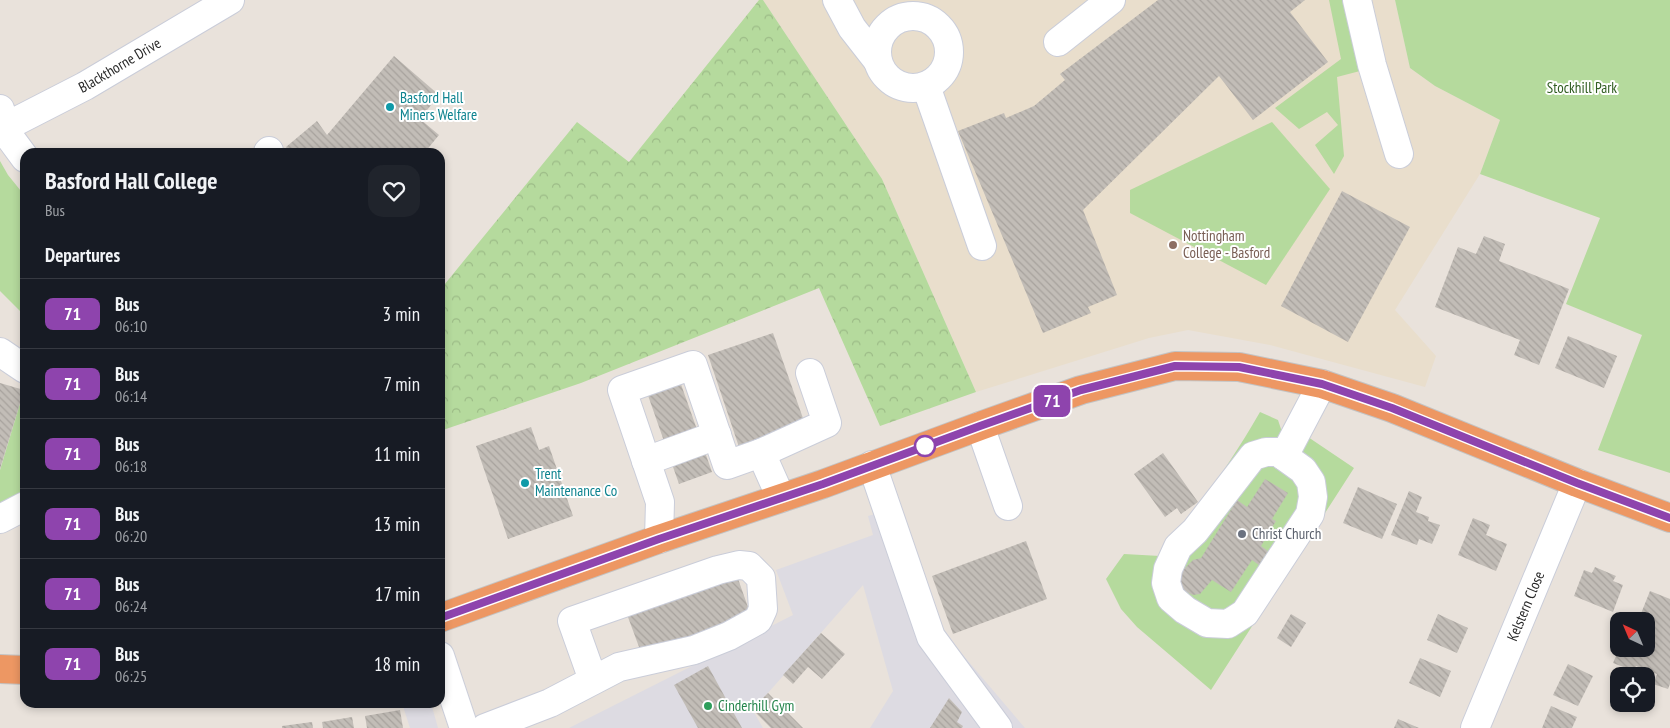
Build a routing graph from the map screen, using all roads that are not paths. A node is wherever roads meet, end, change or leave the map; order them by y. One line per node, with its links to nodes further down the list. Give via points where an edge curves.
1 (230, 0): 9 (street, Blackthorne Drive, via 85,86)
2 (1112, 0): 6 (street)
3 (1357, 0): 11 (street, via 1372,65)
4 (838, 1): 5 (street, via 862,14); 7 (street, via 852,28)
5 (896, 19): 7 (street, via 880,36); 8 (street, via 907,16 930,19 946,36 949,59 937,79)
6 (1058, 42)
7 (878, 60): 8 (street, via 882,71 902,86)
8 (926, 86): 12 (street)
9 (3, 118): 10 (street)
10 (20, 150)
11 (1399, 154)
12 (982, 246)
13 (0, 352): 14 (street)
14 (20, 366)
15 (810, 373): 19 (street, via 827,423)
16 (1322, 384): 17 (highway, via 1239,367 1175,366 1081,390); 20 (street); 23 (highway, via 1392,408)
17 (980, 426): 22 (highway); 25 (street)
18 (717, 435): 19 (street, via 727,465); 21 (street); 21 (street, via 693,365 622,390)
19 (762, 453): 24 (street)
20 (1284, 456): 20 (street, via 1303,470 1311,482 1310,514 1245,612 1228,624 1207,623 1171,598 1166,583 1168,569 1178,547 1201,525 1253,456 1266,452 1278,452)
21 (646, 461): 29 (street, via 660,502)
22 (872, 465): 24 (highway); 37 (street, via 931,637)
23 (1577, 483): 27 (highway); 38 (street, Kelstern Close)
24 (781, 498): 29 (highway)
25 (1008, 506)
26 (20, 509): 28 (street)
27 (1670, 518)
28 (0, 519)
29 (659, 539): 30 (highway)
30 (445, 616)
31 (0, 669): 32 (highway)
32 (20, 670)
33 (445, 671): 35 (street)
34 (593, 680): 34 (street, via 572,622 739,565 749,566 761,578 763,609 758,620 694,650 618,668); 36 (street, via 550,703)
35 (464, 728)
36 (486, 728)
37 (998, 728)
38 (1475, 728)

